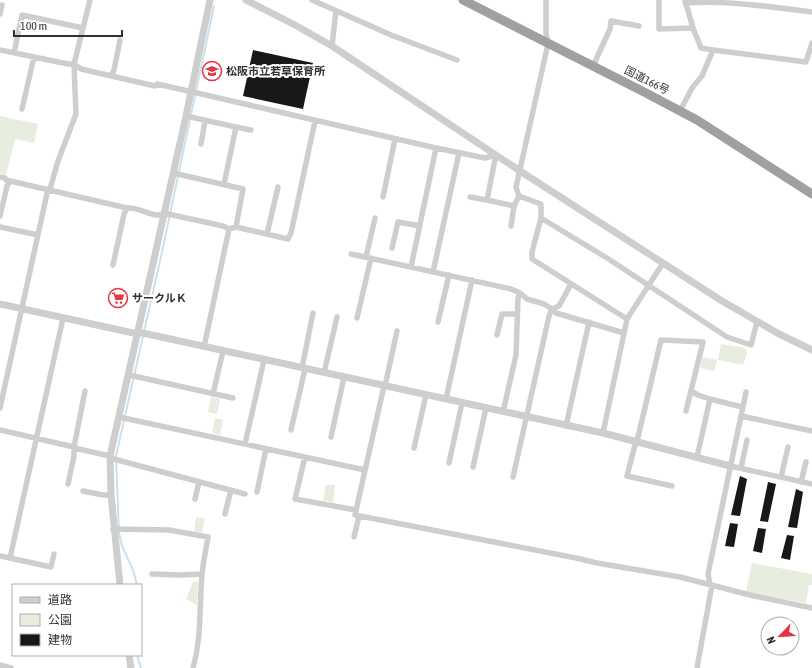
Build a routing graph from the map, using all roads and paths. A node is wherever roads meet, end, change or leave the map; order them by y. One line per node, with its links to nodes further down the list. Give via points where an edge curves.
1 (90, 0): 15 (street)
2 (210, 0): 29 (street)
3 (246, 0): 20 (street)
4 (312, 0): 11 (street)
5 (463, 0): 19 (highway, 国道166号)
6 (546, 0): 19 (street)
7 (659, 0): 16 (street, via 659,29)
8 (685, 2): 9 (street); 16 (street)
9 (740, 2): 12 (street)
10 (2, 5): 13 (street)
11 (336, 11): 20 (street); 25 (street)
12 (812, 12)
13 (0, 14)
14 (639, 26): 27 (street, via 611,22)
15 (83, 28): 23 (street, via 22,15); 26 (street)
16 (693, 28): 22 (street, via 701,48)
17 (120, 40): 28 (street)
18 (812, 43): 22 (street, via 806,62)
19 (548, 44): 27 (highway, 国道166号); 42 (street)
20 (332, 46): 41 (street)
21 (0, 50): 23 (street)
22 (713, 50): 31 (street, via 702,76 692,88)
23 (14, 53): 24 (street)
24 (34, 57): 26 (street); 30 (street)
25 (457, 60)
26 (74, 64): 28 (street, via 81,69); 48 (street, via 76,114)
27 (594, 66): 31 (highway, 国道166号)
28 (111, 76): 29 (street)
29 (194, 92): 32 (street); 34 (street)
30 (22, 109)
31 (680, 111): 49 (highway, 国道166号)
32 (189, 117): 33 (street); 43 (street)
33 (205, 121): 35 (street); 38 (street)
34 (315, 121): 37 (street); 65 (street, via 291,233 288,239)
35 (236, 127): 36 (street); 46 (street)
36 (251, 130)
37 (395, 139): 39 (street); 51 (street)
38 (201, 144)
39 (436, 148): 40 (street); 60 (street)
40 (459, 153): 41 (street, via 485,158); 73 (street)
41 (496, 155): 42 (street); 53 (street)
42 (520, 171): 50 (street, via 516,187); 70 (street)
43 (174, 173): 46 (street); 56 (street)
44 (0, 177): 45 (street)
45 (10, 181): 48 (street); 57 (street)
46 (224, 184): 63 (street, via 243,189)
47 (278, 187): 65 (street)
48 (49, 189): 55 (street); 66 (street)
49 (812, 194)
50 (519, 196): 54 (street); 59 (street, via 541,204)
51 (383, 197)
52 (470, 197): 53 (street)
53 (487, 200): 54 (street)
54 (514, 206): 61 (street)
55 (128, 208): 56 (street, via 159,215); 71 (street, via 124,214)
56 (168, 214): 64 (street); 92 (street)
57 (0, 216)
58 (375, 218): 69 (street)
59 (541, 218): 76 (street, via 532,259); 77 (street)
60 (420, 226): 67 (street, via 398,222); 72 (street)
61 (511, 226)
62 (0, 227): 66 (street)
63 (236, 227): 64 (street); 65 (street)
64 (229, 229): 95 (street)
65 (267, 234)
66 (38, 236): 80 (street)
67 (392, 248)
68 (351, 254): 69 (street)
69 (368, 258): 72 (street); 86 (street)
70 (663, 263): 77 (street); 90 (street)
71 (113, 265)
72 (411, 267): 73 (street)
73 (433, 272): 74 (street)
74 (449, 275): 75 (street); 88 (street)
75 (472, 280): 78 (street); 110 (street)
76 (571, 284): 81 (street, via 559,306); 87 (street)
77 (648, 286): 87 (street); 90 (street, via 727,337 751,345)
78 (520, 293): 81 (street, via 527,299); 83 (street)
79 (0, 304): 80 (street)
80 (22, 309): 85 (street); 114 (street)
81 (552, 309): 89 (street, via 556,313); 120 (street)
82 (313, 313): 99 (street)
83 (517, 314): 94 (street, via 502,314); 117 (street, via 516,355)
84 (337, 317): 100 (street)
85 (62, 318): 92 (street); 127 (street)
86 (358, 318)
87 (627, 319): 93 (street)
88 (438, 322)
89 (589, 322): 93 (street); 121 (street)
90 (757, 322): 96 (street)
91 (397, 331): 103 (street)
92 (141, 333): 95 (street); 101 (street)
93 (624, 333): 125 (street)
94 (497, 335)
95 (204, 347): 97 (street)
96 (812, 350)
97 (223, 351): 98 (street); 107 (street)
98 (264, 360): 99 (street); 130 (street)
99 (303, 368): 100 (street); 123 (street)
100 (324, 373): 102 (street)
101 (132, 376): 107 (street); 119 (street)
102 (344, 377): 103 (street); 126 (street)
103 (384, 386): 108 (street); 143 (street)
104 (85, 391): 132 (street)
105 (691, 391): 111 (street); 116 (street); 129 (street, via 703,342 661,340)
106 (746, 392): 113 (street)
107 (213, 394): 109 (street)
108 (426, 395): 110 (street); 133 (street)
109 (233, 398)
110 (446, 399): 112 (street)
111 (710, 399): 113 (street); 136 (street)
112 (462, 402): 115 (street); 139 (street)
113 (742, 406): 118 (street)
114 (0, 408)
115 (486, 408): 117 (street); 141 (street)
116 (686, 411)
117 (503, 412): 120 (street)
118 (741, 416): 124 (street); 140 (street)
119 (123, 417): 130 (street); 137 (street)
120 (527, 417): 121 (street); 144 (street)
121 (566, 426): 125 (street)
122 (0, 430): 127 (street)
123 (291, 430)
124 (812, 431)
125 (603, 433): 129 (street)
126 (331, 437)
127 (36, 438): 132 (street); 164 (street)
128 (747, 440): 142 (street)
129 (636, 441): 136 (street); 150 (street, via 627,476)
130 (245, 444): 134 (street)
131 (788, 447): 145 (street)
132 (74, 448): 137 (street); 148 (street)
133 (414, 448)
134 (266, 449): 135 (street); 153 (street)
135 (305, 457): 143 (street); 157 (street, via 295,499)
136 (696, 457): 140 (street)
137 (113, 458): 146 (street); 155 (street)
138 (806, 462): 147 (street)
139 (449, 463)
140 (730, 466): 142 (street); 168 (street, via 708,574)
141 (473, 467)
142 (741, 468): 145 (street)
143 (365, 470): 157 (street)
144 (513, 477)
145 (782, 477): 147 (street)
146 (199, 482): 151 (street); 156 (street)
147 (801, 482): 149 (street)
148 (68, 484)
149 (812, 484)
150 (672, 486)
151 (231, 490): 154 (street); 158 (street)
152 (83, 491): 155 (street)
153 (257, 492)
154 (244, 494)
155 (111, 495): 160 (street)
156 (195, 499)
157 (356, 510): 159 (street, via 356,515)
158 (225, 514)
159 (359, 516): 161 (street); 168 (street)
160 (117, 529): 166 (street, via 169,530 208,537); 167 (street)
161 (354, 537)
162 (54, 554): 164 (street, via 51,567)
163 (0, 556): 164 (street)
164 (10, 558)
165 (152, 574): 166 (street)
166 (202, 574): 174 (street, via 200,636)
167 (120, 584)
168 (711, 585): 169 (street); 175 (street)
169 (812, 608)
170 (129, 656): 173 (street)
171 (0, 665): 172 (street)
172 (11, 668)
173 (130, 668)
174 (193, 668)
175 (697, 668)

